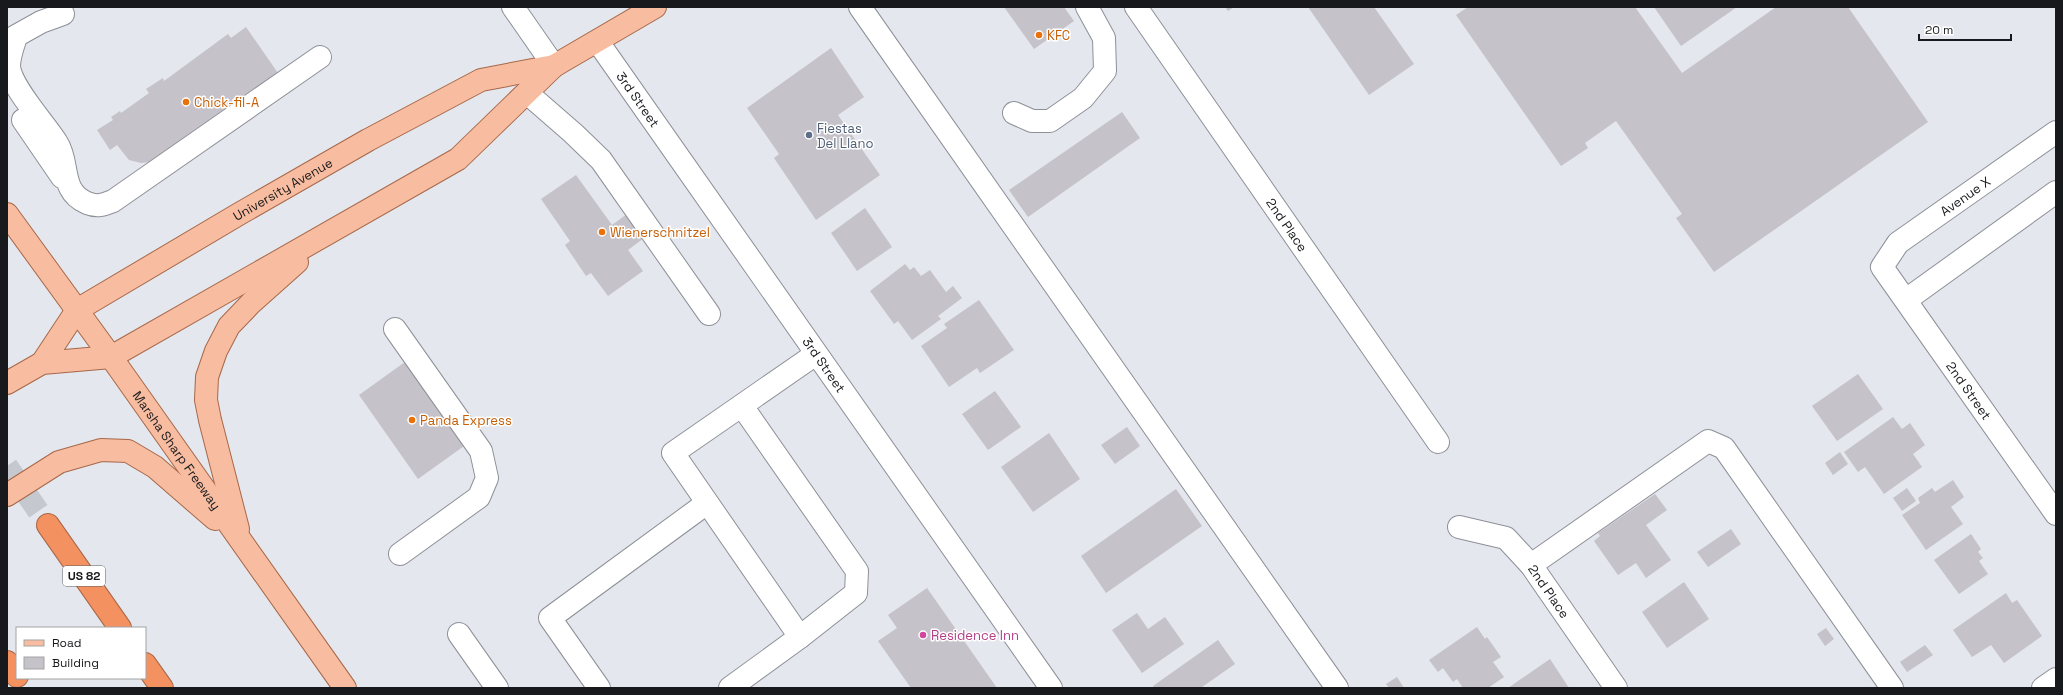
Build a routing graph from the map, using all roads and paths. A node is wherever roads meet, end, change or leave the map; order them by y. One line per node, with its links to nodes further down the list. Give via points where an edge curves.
1 (513, 7): 10 (street)
2 (655, 7): 8 (main road, University Avenue)
3 (860, 7): 53 (street)
4 (1087, 7): 13 (street, via 1104,38 1105,71 1083,98 1050,121 1032,121)
5 (1136, 7): 29 (street, 2nd Place)
6 (63, 14): 7 (street, via 41,22)
7 (11, 39): 15 (street, via 9,67 15,83 59,145)
8 (598, 42): 10 (main road, University Avenue); 24 (street, 3rd Street)
9 (320, 57): 15 (street, via 113,201 94,206 77,197)
10 (554, 66): 11 (main road, University Avenue); 21 (main road, University Avenue, via 481,80 368,140)
11 (527, 93): 18 (main road, University Avenue, via 458,159); 22 (street, via 601,160)
12 (7, 98): 15 (street)
13 (1014, 113)
14 (2056, 132): 19 (street, Avenue X, via 1898,243)
15 (68, 185)
16 (2056, 192): 20 (street)
17 (7, 214): 21 (main road, Marsha Sharp Freeway)
18 (332, 231): 25 (main road, University Avenue); 35 (main road, via 229,326 216,351 207,377 206,400 210,420)
19 (1882, 267): 20 (street, 2nd Street)
20 (1906, 300): 32 (street, 2nd Street)
21 (77, 310): 25 (main road, Marsha Sharp Freeway); 26 (main road, University Avenue)
22 (709, 314)
23 (396, 329): 36 (street, via 481,451 487,478 478,497)
24 (816, 354): 28 (street); 52 (street, 3rd Street)
25 (111, 357): 26 (main road, University Avenue); 35 (main road, Marsha Sharp Freeway)
26 (42, 363): 27 (main road, University Avenue)
27 (7, 383)
28 (742, 406): 31 (street, via 673,453); 40 (street, via 857,571 856,593)
29 (1438, 442)
30 (7, 495): 35 (main road, via 59,462 101,450 128,451 155,467)
31 (707, 503): 40 (street); 50 (street, via 550,618)
32 (2056, 514)
33 (48, 525): 38 (highway, US 82)
34 (1459, 527): 37 (street, 2nd Place, via 1506,538)
35 (242, 542): 48 (main road, Marsha Sharp Freeway)
36 (400, 554)
37 (1531, 565): 54 (street, 2nd Place); 55 (street, via 1708,441 1724,448)
38 (119, 627)
39 (459, 634): 49 (street)
40 (800, 637): 51 (street)
41 (7, 662): 43 (highway)
42 (146, 665): 47 (highway)
43 (16, 674)
44 (19, 679): 46 (highway)
45 (2056, 679): 56 (street)
46 (26, 688)
47 (162, 688)
48 (345, 688)
49 (497, 688)
50 (599, 688)
51 (730, 688)
52 (1051, 688)
53 (1337, 688)
54 (1616, 688)
55 (1892, 688)
56 (2043, 688)

